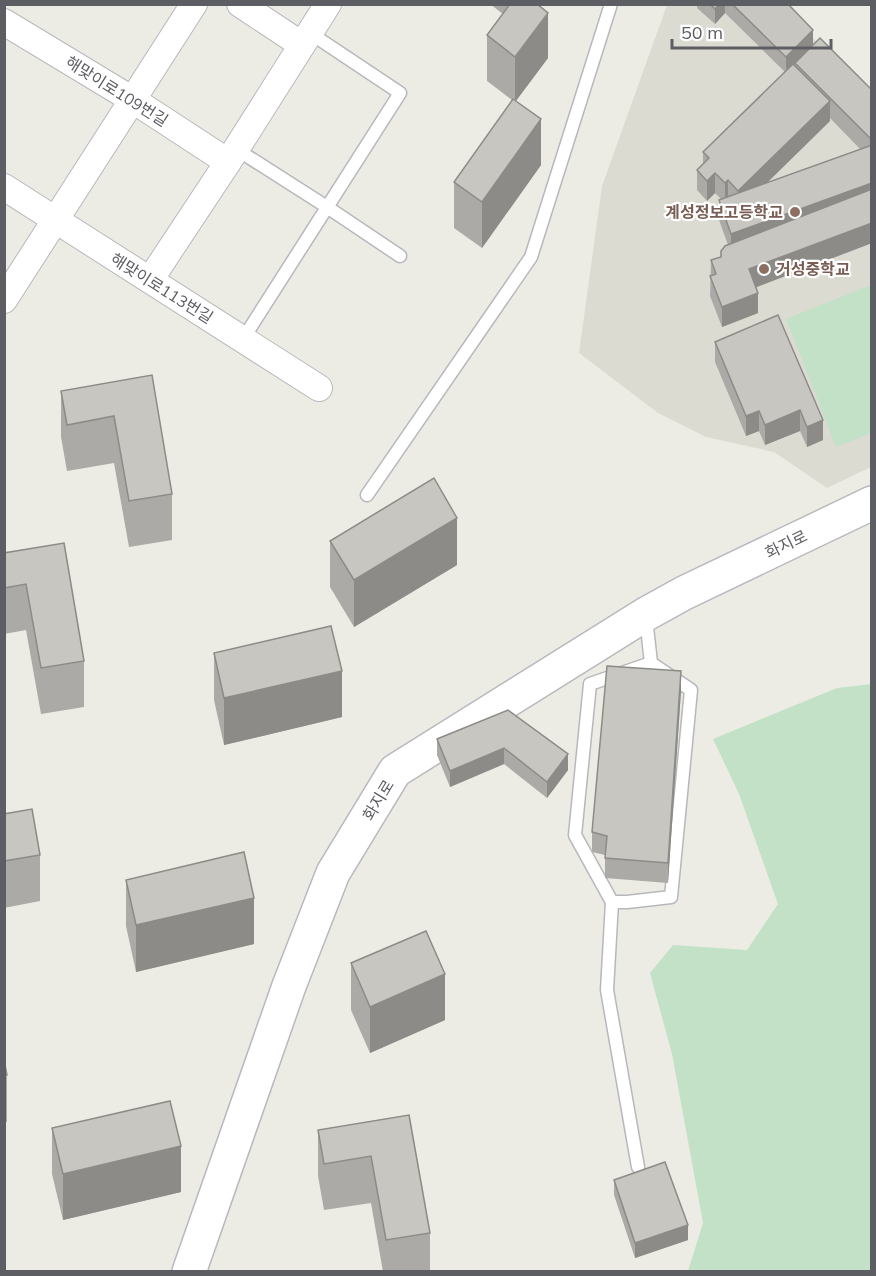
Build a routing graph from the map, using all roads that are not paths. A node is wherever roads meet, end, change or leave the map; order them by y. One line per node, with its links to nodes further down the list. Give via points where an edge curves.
1 (194, 4): 7 (street)
2 (240, 4): 6 (street)
3 (328, 4): 6 (street)
4 (611, 4): 17 (lane, via 531,257)
5 (4, 22): 7 (street, 해맞이로109번길)
6 (306, 39): 8 (street); 10 (lane, via 400,93)
7 (133, 100): 8 (street, 해맞이로109번길); 11 (street)
8 (232, 156): 10 (lane); 13 (street)
9 (4, 188): 11 (street, 해맞이로113번길)
10 (327, 207): 12 (lane); 15 (lane)
11 (56, 220): 13 (street, 해맞이로113번길); 14 (street)
12 (400, 256)
13 (150, 280): 15 (street, 해맞이로113번길)
14 (4, 300)
15 (243, 339): 16 (street, 해맞이로113번길)
16 (319, 388)
17 (367, 495)
18 (872, 503): 19 (street, 화지로)
19 (646, 614): 20 (lane); 23 (street, 화지로, via 395,771 333,873)
20 (651, 663): 21 (lane, via 590,684 575,835); 21 (lane, via 691,690 671,897)
21 (612, 902): 22 (lane, via 607,990)
22 (638, 1167)
23 (189, 1272)

